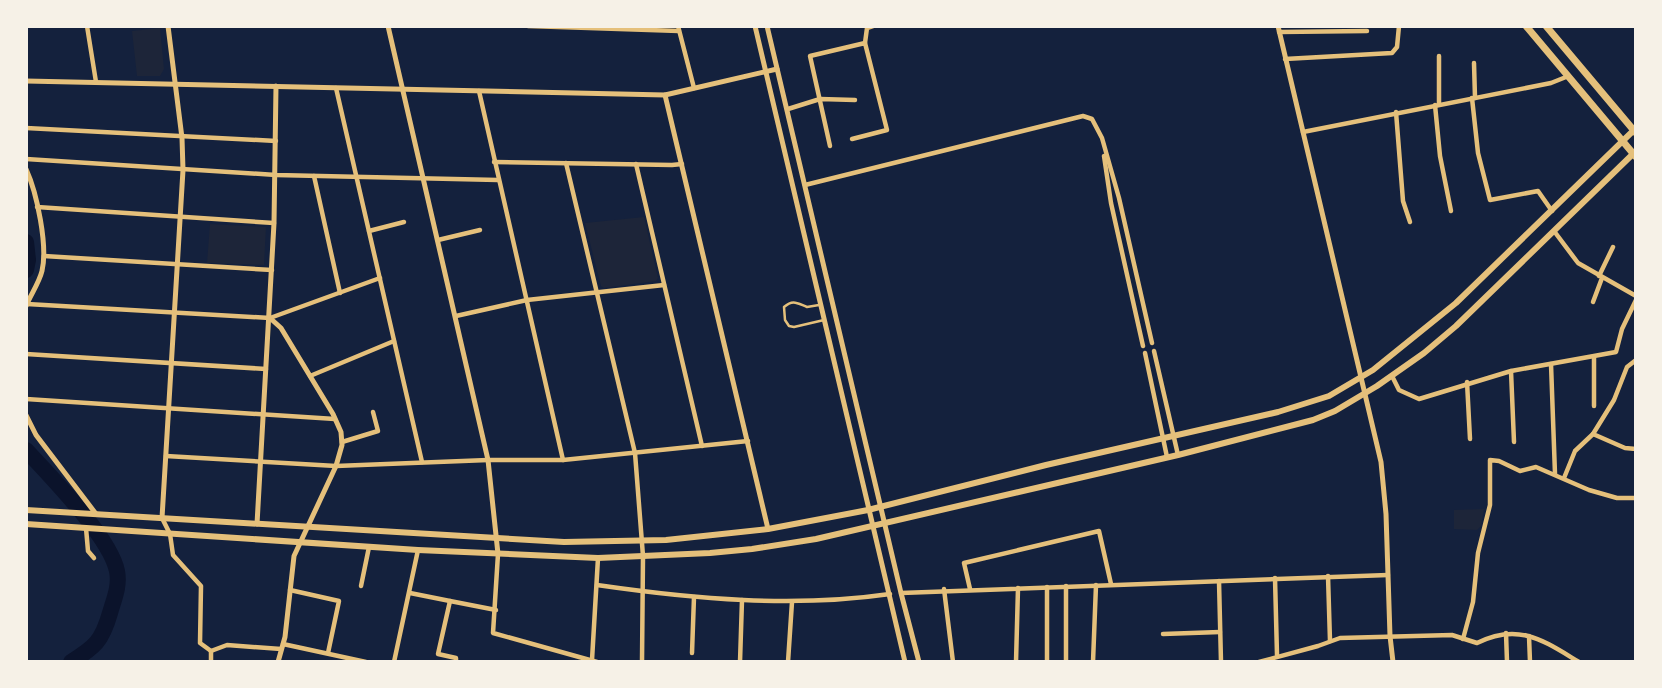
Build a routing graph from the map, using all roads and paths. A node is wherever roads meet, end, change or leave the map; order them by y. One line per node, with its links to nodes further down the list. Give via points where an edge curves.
1 (87, 26): 22 (street)
2 (168, 26): 23 (street)
3 (388, 26): 27 (street)
4 (531, 26): 11 (street)
5 (755, 26): 19 (street)
6 (768, 26): 18 (street)
7 (873, 26): 14 (street, via 867,28)
8 (1399, 26): 16 (street, via 1392,53)
9 (1526, 26): 20 (highway)
10 (1546, 26): 38 (highway)
11 (679, 29): 26 (street)
12 (1278, 29): 13 (street); 16 (street)
13 (1367, 31)
14 (865, 43): 31 (street, via 810,56); 41 (street, via 887,130)
15 (1439, 56): 33 (street)
16 (1285, 59): 37 (street)
17 (1474, 63): 30 (street)
18 (777, 69): 19 (street); 34 (street)
19 (765, 71): 26 (street); 82 (street)
20 (1566, 77): 30 (street); 43 (highway)
21 (26, 81): 22 (street)
22 (96, 82): 23 (street)
23 (175, 83): 24 (street); 39 (street)
24 (276, 86): 25 (street); 42 (street)
25 (336, 88): 27 (street); 55 (street)
26 (694, 88): 29 (street)
27 (403, 89): 28 (street); 56 (street)
28 (479, 91): 29 (street); 47 (street)
29 (665, 95): 50 (street)
30 (1473, 98): 33 (street); 61 (street, via 1478,153 1490,200 1538,191)
31 (820, 99): 32 (street); 34 (street); 44 (street)
32 (855, 100)
33 (1437, 105): 35 (street); 60 (street, via 1440,156)
34 (788, 108): 58 (street)
35 (1396, 112): 37 (street); 64 (street, via 1403,201)
36 (26, 128): 39 (street)
37 (1303, 132): 102 (street)
38 (1635, 132): 43 (main road)
39 (183, 138): 42 (street); 52 (street)
40 (1102, 138): 58 (street, via 1092,119 1083,116); 89 (street); 90 (street, via 1111,203)
41 (852, 139)
42 (276, 141): 53 (street)
43 (1622, 141): 45 (highway); 61 (main road)
44 (830, 146)
45 (1635, 154): 68 (main road)
46 (26, 159): 52 (street)
47 (494, 162): 48 (street); 57 (street)
48 (566, 163): 49 (street); 78 (street)
49 (636, 164): 50 (street); 76 (street)
50 (682, 164): 116 (street)
51 (26, 169): 59 (street)
52 (183, 170): 53 (street); 62 (street)
53 (276, 175): 54 (street); 65 (street)
54 (314, 176): 55 (street); 77 (street)
55 (357, 177): 56 (street); 67 (street)
56 (423, 178): 57 (street); 69 (street)
57 (498, 180): 80 (street)
58 (805, 185): 133 (street)
59 (37, 207): 62 (street); 71 (street)
60 (1451, 211)
61 (1552, 211): 102 (main road, via 1456,303)
62 (180, 216): 65 (street); 72 (street)
63 (404, 222): 67 (street)
64 (1410, 222)
65 (274, 223): 73 (street)
66 (480, 230): 69 (street)
67 (369, 231): 75 (street)
68 (1554, 232): 74 (street, via 1578,263); 101 (main road, via 1456,326)
69 (438, 240): 85 (street)
70 (1613, 247): 74 (street)
71 (44, 256): 72 (street); 83 (street)
72 (177, 265): 73 (street); 84 (street)
73 (272, 270): 86 (street)
74 (1601, 277): 79 (street); 81 (street)
75 (380, 278): 77 (street); 88 (street)
76 (664, 285): 78 (street); 119 (street)
77 (341, 292): 86 (street)
78 (597, 292): 80 (street); 121 (street)
79 (1636, 298): 94 (street, via 1616,352)
80 (527, 300): 85 (street); 126 (street)
81 (1593, 302)
82 (820, 304): 87 (street); 87 (lane, via 788,303 785,320 794,327)
83 (27, 305): 84 (street)
84 (173, 314): 86 (street); 96 (street)
85 (456, 316): 125 (street)
86 (270, 317): 98 (street); 100 (street)
87 (824, 320): 135 (street)
88 (394, 341): 100 (street); 127 (street)
89 (1152, 343)
90 (1143, 346)
91 (1154, 351): 113 (street)
92 (1144, 353): 114 (street)
93 (26, 354): 96 (street)
94 (1594, 357): 97 (street); 106 (street)
95 (1636, 360): 112 (street, via 1627,367)
96 (171, 362): 98 (street); 107 (street)
97 (1551, 364): 99 (street); 130 (street)
98 (267, 369): 110 (street)
99 (1511, 371): 103 (street); 118 (street)
100 (310, 376): 111 (street)
101 (1392, 376): 103 (street, via 1399,390 1419,399); 104 (main road)
102 (1362, 377): 104 (street); 113 (main road, via 1307,405)
103 (1467, 383): 115 (street)
104 (1366, 393): 122 (main road, via 1312,420); 155 (street, via 1384,483)
105 (26, 399): 107 (street)
106 (1594, 405)
107 (168, 409): 110 (street); 123 (street)
108 (373, 412): 117 (street, via 378,431)
109 (26, 415): 136 (street)
110 (264, 415): 111 (street); 128 (street)
111 (335, 419): 117 (street)
112 (1593, 434): 120 (street); 131 (street, via 1575,451)
113 (1174, 435): 114 (main road); 122 (street)
114 (1163, 438): 124 (street); 133 (main road)
115 (1470, 439)
116 (748, 441): 119 (street); 144 (street)
117 (342, 442): 129 (street)
118 (1514, 442)
119 (702, 446): 121 (street)
120 (1636, 449)
121 (635, 453): 126 (street); 148 (street)
122 (1178, 455): 124 (main road)
123 (165, 456): 128 (street); 137 (street)
124 (1167, 457): 138 (main road)
125 (488, 460): 126 (street); 127 (street); 146 (street)
126 (563, 460)
127 (422, 462): 129 (street)
128 (261, 463): 129 (street); 140 (street)
129 (336, 466): 142 (street)
130 (1555, 474): 131 (street); 183 (street, via 1536,467 1520,471 1490,460 1490,505)
131 (1564, 478): 132 (street, via 1614,497)
132 (1636, 498)
133 (881, 506): 135 (main road); 138 (street)
134 (26, 510): 136 (main road)
135 (868, 510): 141 (street); 144 (main road)
136 (94, 514): 137 (main road)
137 (162, 518): 140 (main road); 145 (street)
138 (885, 523): 141 (main road); 171 (street)
139 (26, 524): 143 (main road)
140 (257, 524): 142 (main road)
141 (872, 526): 152 (main road, via 752,549); 172 (street)
142 (309, 527): 146 (main road); 147 (street)
143 (83, 528): 145 (main road); 153 (street)
144 (768, 528): 148 (main road)
145 (170, 534): 147 (main road); 186 (street, via 173,555 201,586 200,643)
146 (497, 538): 148 (main road); 151 (street)
147 (302, 542): 149 (main road); 167 (street, via 294,556)
148 (643, 542): 152 (street)
149 (369, 546): 150 (main road); 162 (street)
150 (418, 550): 151 (main road); 170 (street)
151 (498, 554): 154 (main road); 177 (street)
152 (643, 556): 154 (main road); 169 (street)
153 (94, 558)
154 (598, 558): 160 (street)
155 (1388, 575): 156 (street); 181 (street)
156 (1328, 576): 157 (street); 184 (street)
157 (1275, 578): 158 (street); 189 (street)
158 (1219, 580): 159 (street); 178 (street)
159 (1111, 584): 161 (street); 166 (street, via 1099,531 964,563)
160 (597, 585): 169 (street); 190 (street)
161 (1096, 585): 163 (street); 205 (street)
162 (361, 586)
163 (1066, 586): 164 (street); 204 (street)
164 (1047, 587): 165 (street); 203 (street)
165 (1018, 588): 166 (street); 202 (street)
166 (970, 589): 168 (street)
167 (290, 590): 185 (street); 187 (street, via 339,601)
168 (944, 590): 171 (street); 201 (street)
169 (645, 592): 173 (street); 196 (street)
170 (410, 593): 175 (street); 194 (street)
171 (901, 593): 200 (street)
172 (890, 594): 176 (street); 199 (street)
173 (694, 597): 174 (street); 188 (street)
174 (743, 600): 176 (street); 197 (street)
175 (450, 601): 177 (street); 195 (street, via 438,654 456,658)
176 (792, 601): 198 (street)
177 (496, 610): 190 (street, via 493,633)
178 (1220, 632): 180 (street); 206 (street)
179 (1506, 633): 182 (street); 183 (street, via 1478,643); 209 (street)
180 (1163, 635)
181 (1390, 636): 183 (street, via 1452,635); 184 (street); 208 (street)
182 (1529, 636): 210 (street); 211 (street, via 1539,637)
183 (1463, 639)
184 (1330, 641): 189 (street)
185 (282, 646): 186 (street, via 227,645); 187 (street); 192 (street)
186 (211, 651): 191 (street)
187 (328, 653): 193 (street)
188 (692, 653)
189 (1277, 655): 207 (street)
190 (594, 661)
191 (211, 662)
192 (278, 662)
193 (366, 662)
194 (394, 662)
195 (456, 662)
196 (642, 662)
197 (740, 662)
198 (788, 662)
199 (905, 662)
200 (919, 662)
201 (953, 662)
202 (1016, 662)
203 (1046, 662)
204 (1066, 662)
205 (1093, 662)
206 (1221, 662)
207 (1259, 662)
208 (1394, 662)
209 (1507, 662)
210 (1530, 662)
211 (1579, 662)

